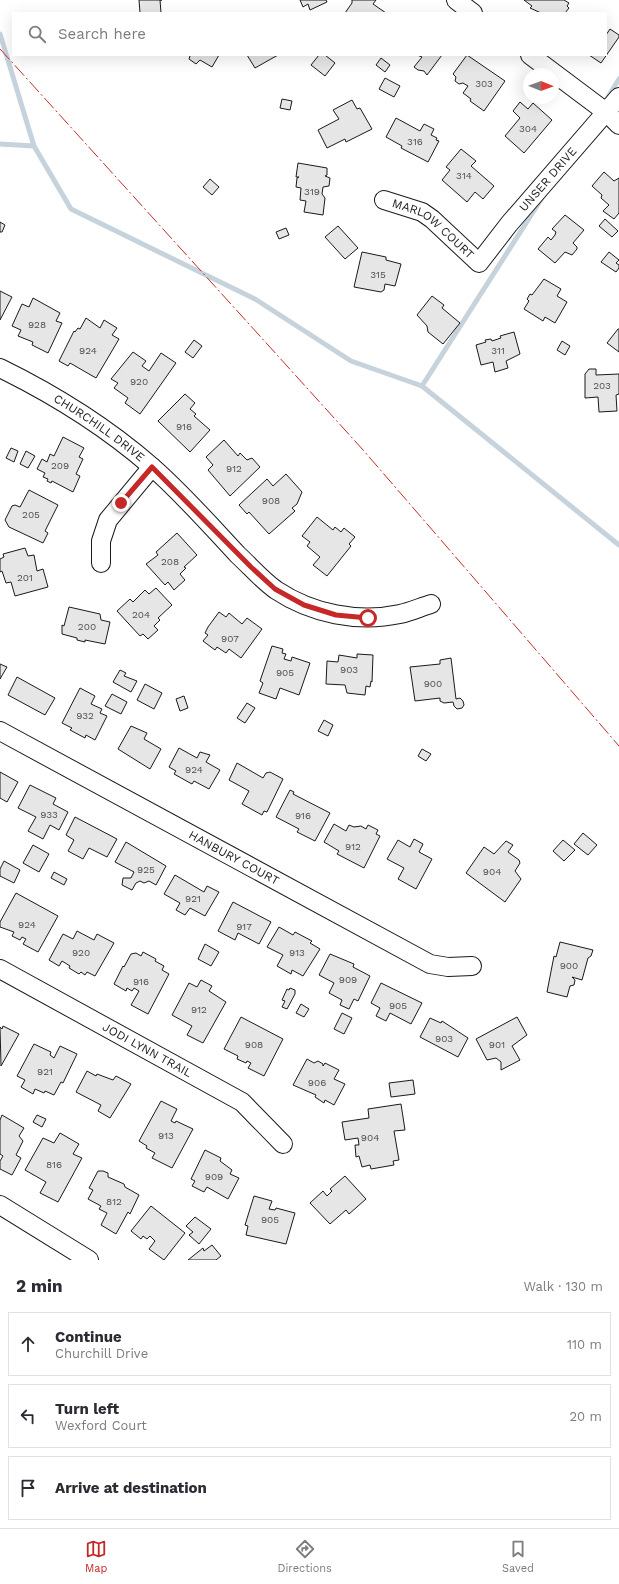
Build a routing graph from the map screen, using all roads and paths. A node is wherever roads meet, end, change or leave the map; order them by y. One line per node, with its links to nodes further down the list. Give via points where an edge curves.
1 (456, 0): 2 (street)
2 (472, 12)
3 (531, 56): 5 (street)
4 (619, 96): 5 (street, UNSER DRIVE)
5 (606, 112): 6 (street); 8 (street, UNSER DRIVE, via 509,224)
6 (619, 125)
7 (384, 200): 8 (street, MARLOW COURT, via 422,212)
8 (479, 263)
9 (0, 368): 10 (street, CHURCHILL DRIVE, via 48,392 102,426)
10 (152, 467): 11 (street, via 108,520 101,541); 12 (street, CHURCHILL DRIVE, via 275,589 304,605 336,615 368,618 400,614)
11 (101, 563)
12 (431, 604)
13 (0, 731): 14 (street, HANBURY COURT, via 430,964 448,967)
14 (472, 966)
15 (0, 969): 16 (street, JODI LYNN TRAIL, via 242,1102)
16 (284, 1144)
17 (0, 1205): 18 (street)
18 (89, 1260)

